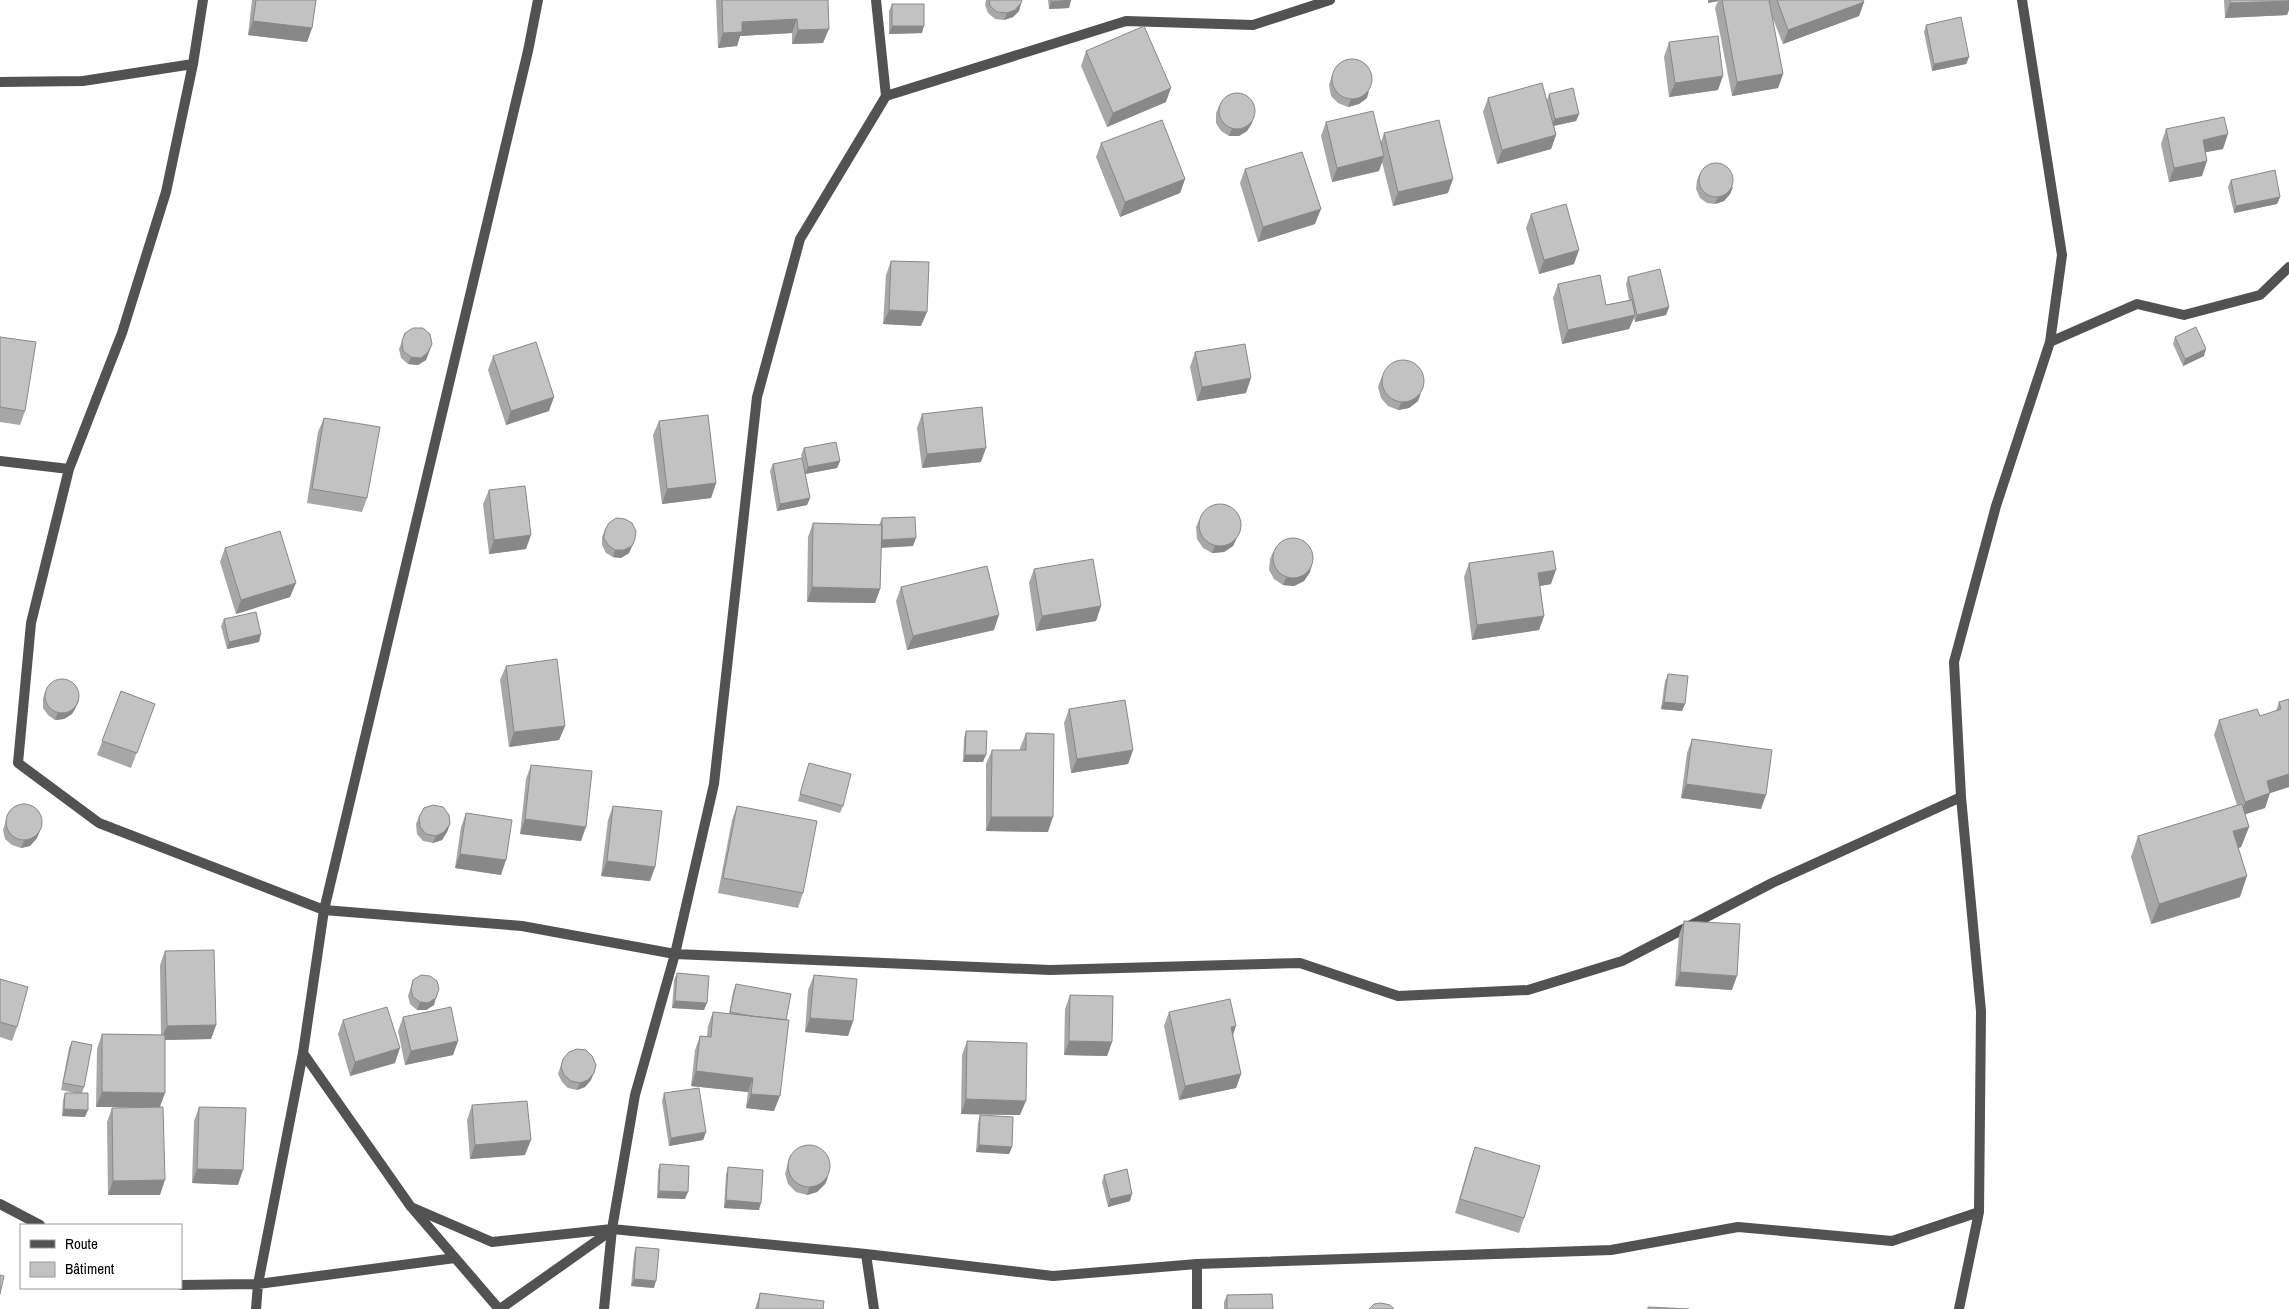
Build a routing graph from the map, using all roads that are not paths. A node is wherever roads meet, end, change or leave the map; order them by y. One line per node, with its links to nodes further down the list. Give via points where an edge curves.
1 (203, 0): 6 (street)
2 (538, 0): 14 (street)
3 (876, 0): 8 (street)
4 (1330, 0): 8 (street, via 1253,25 1126,21)
5 (2022, 0): 10 (street, via 2062,256)
6 (193, 64): 7 (street, via 83,81); 12 (street, via 163,201 122,333)
7 (0, 82)
8 (886, 96): 15 (street, via 800,239 757,397 714,784)
9 (2289, 267): 10 (street, via 2260,295 2184,315 2137,304)
10 (2050, 342): 13 (street, via 1996,506 1954,662)
11 (0, 461): 12 (street)
12 (69, 470): 14 (street, via 30,623 18,763 99,823)
13 (1961, 797): 15 (street, via 1772,882 1622,961 1528,990 1398,996 1300,963 1050,970); 19 (street, via 1982,1011)
14 (324, 910): 15 (street, via 522,926); 16 (street)
15 (675, 954): 21 (street, via 635,1095)
16 (303, 1053): 18 (street); 25 (street)
17 (0, 1204): 20 (street)
18 (411, 1208): 21 (street, via 492,1242); 23 (street)
19 (1978, 1212): 24 (street, via 1892,1241 1738,1227 1611,1250); 32 (street)
20 (38, 1224)
21 (612, 1229): 22 (street); 28 (street); 29 (street)
22 (866, 1254): 24 (street, via 1053,1276); 30 (street)
23 (454, 1258): 25 (street); 28 (street)
24 (1196, 1264): 31 (street)
25 (258, 1284): 26 (street); 27 (street)
26 (182, 1285)
27 (256, 1309)
28 (499, 1309)
29 (604, 1309)
30 (874, 1309)
31 (1197, 1309)
32 (1959, 1309)

